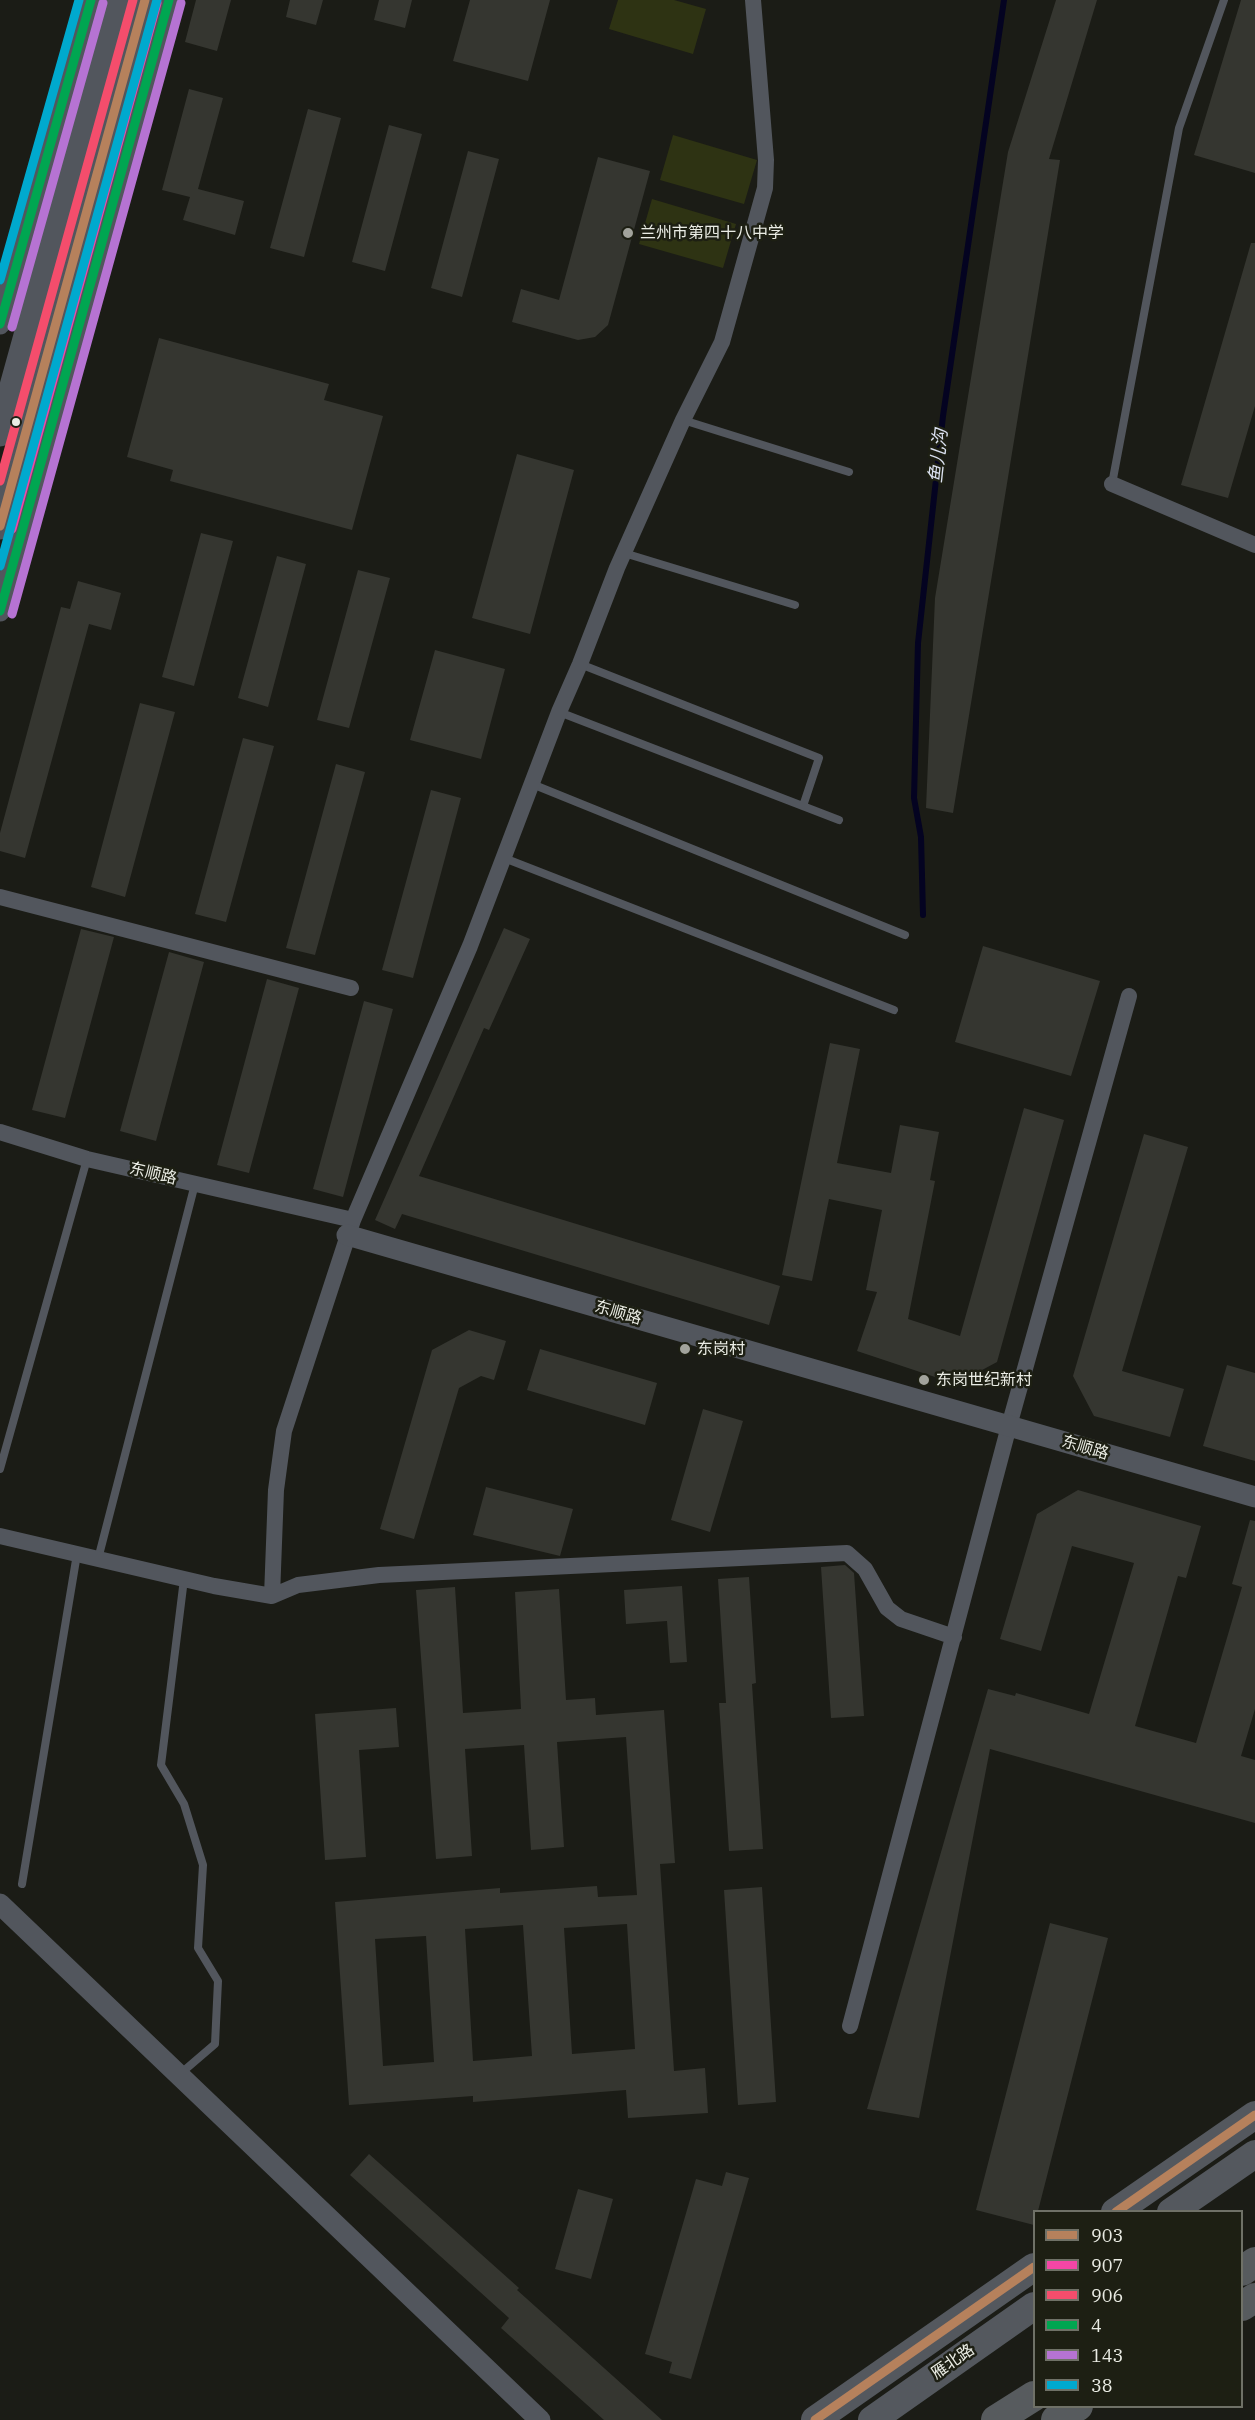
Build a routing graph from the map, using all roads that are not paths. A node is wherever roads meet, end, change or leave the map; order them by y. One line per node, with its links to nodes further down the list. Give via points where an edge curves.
1 (91, 0): 7 (street)
2 (120, 0): 11 (main road)
3 (145, 0): 14 (main road)
4 (169, 0): 10 (street)
5 (753, 0): 9 (street, via 765,188 722,342)
6 (1224, 0): 13 (lane, via 1179,128)
7 (0, 324)
8 (0, 417): 10 (street)
9 (682, 420): 12 (lane); 16 (street)
10 (50, 432): 18 (street)
11 (0, 433)
12 (849, 472)
13 (1112, 484): 15 (street)
14 (0, 526)
15 (1255, 545)
16 (624, 553): 17 (lane); 19 (street)
17 (795, 605)
18 (0, 611)
19 (580, 664): 20 (street); 22 (lane, via 819,758)
20 (559, 712): 21 (street); 22 (lane)
21 (532, 784): 24 (street); 26 (lane)
22 (803, 806): 23 (lane)
23 (839, 820)
24 (504, 858): 29 (lane); 33 (street)
25 (0, 897): 27 (street)
26 (905, 935)
27 (351, 988)
28 (1129, 996): 34 (street)
29 (894, 1010)
30 (0, 1132): 31 (street, 东顺路)
31 (87, 1159): 32 (street, 东顺路); 35 (lane)
32 (195, 1184): 33 (street, 东顺路); 39 (lane)
33 (350, 1228): 34 (street, 东顺路); 41 (street, via 284,1431 276,1490)
34 (1009, 1426): 36 (street, 东顺路); 42 (street)
35 (0, 1469)
36 (1255, 1497)
37 (0, 1536): 38 (street)
38 (77, 1554): 39 (street); 43 (lane)
39 (98, 1559): 40 (street)
40 (184, 1579): 41 (street); 46 (lane, via 161,1765 184,1804 203,1865 198,1948 218,1981 215,2044)
41 (272, 1596): 42 (street, via 298,1586 379,1575 847,1553 865,1569 887,1608 901,1619)
42 (954, 1636): 45 (street)
43 (22, 1884)
44 (0, 1904): 46 (street)
45 (850, 2026)
46 (180, 2074): 55 (street)
47 (1255, 2115): 49 (highway)
48 (1255, 2154): 50 (highway)
49 (1116, 2210)
50 (1172, 2210)
51 (1033, 2268): 56 (highway, 雁北路)
52 (1033, 2307): 57 (highway, 雁北路)
53 (1033, 2397): 58 (highway)
54 (1075, 2408): 59 (highway)
55 (540, 2420)
56 (815, 2420)
57 (873, 2420)
58 (996, 2420)
59 (1056, 2420)

